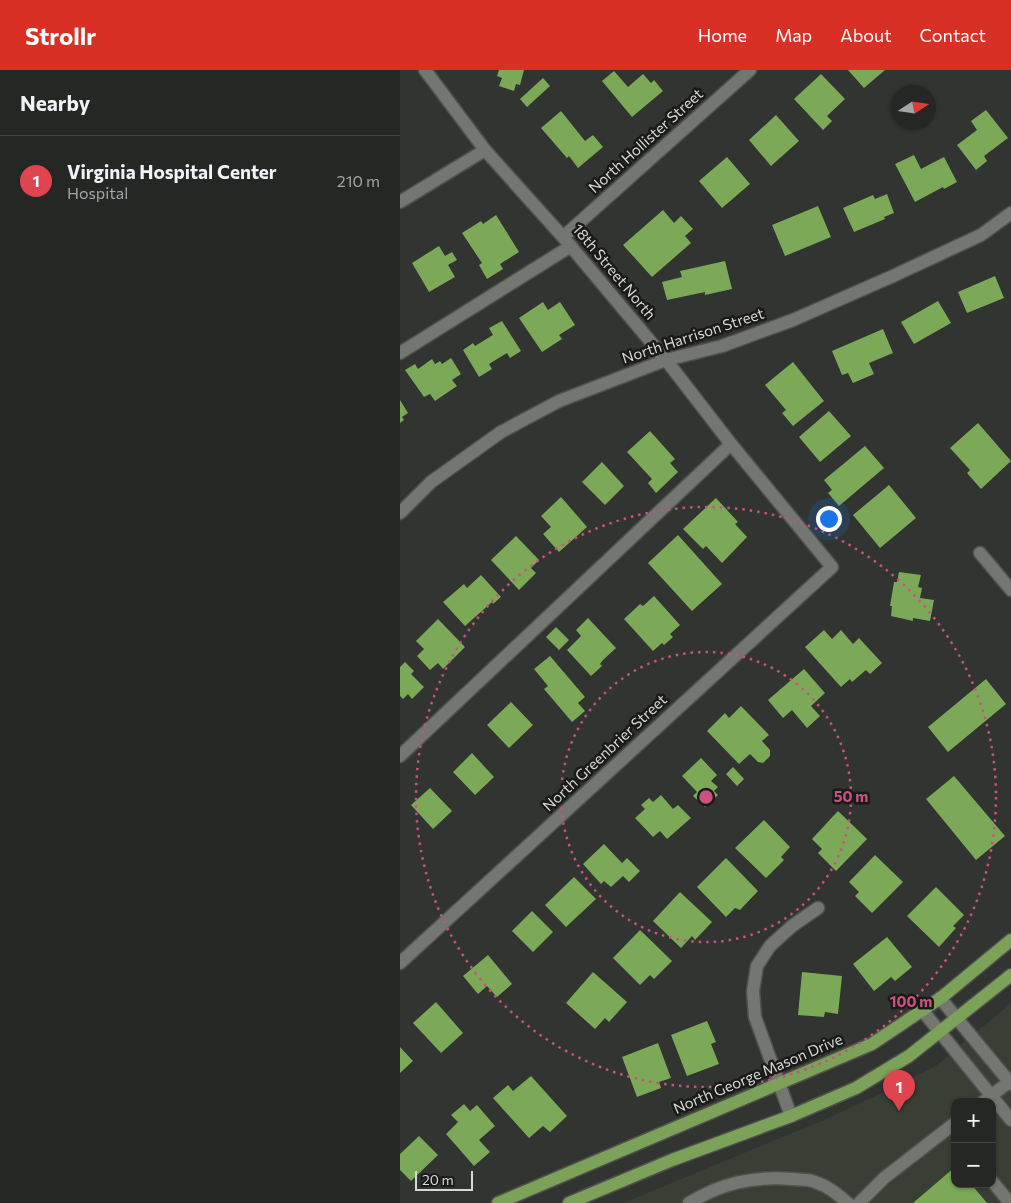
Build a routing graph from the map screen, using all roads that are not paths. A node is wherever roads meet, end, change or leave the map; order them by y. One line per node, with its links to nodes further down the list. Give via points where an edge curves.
1 (425, 70): 3 (street, 18th Street North)
2 (750, 70): 6 (street, North Hollister Street)
3 (485, 150): 4 (street); 6 (street, 18th Street North)
4 (400, 202)
5 (1011, 213): 8 (street, North Harrison Street, via 981,234 793,320 722,346)
6 (567, 242): 7 (street, North Hollister Street); 8 (street, 18th Street North)
7 (400, 353)
8 (666, 360): 9 (street, 18th Street North); 10 (street, North Harrison Street, via 559,401 501,432 431,482)
9 (731, 444): 12 (street, 18th Street North); 14 (street)
10 (400, 513)
11 (980, 553): 13 (street)
12 (832, 567): 17 (street, North Greenbrier Street)
13 (1011, 590)
14 (400, 756)
15 (818, 908): 24 (street, via 770,946 757,966 753,991 755,1018)
16 (1011, 940): 19 (main road, North George Mason Drive)
17 (400, 963)
18 (1011, 975): 21 (main road)
19 (940, 998): 20 (main road, North George Mason Drive); 21 (street)
20 (922, 1010): 22 (street); 24 (main road, North George Mason Drive, via 872,1044)
21 (956, 1018): 22 (main road); 23 (street)
22 (940, 1032): 25 (street); 28 (main road, via 909,1056 856,1088)
23 (1010, 1083): 26 (street)
24 (779, 1084): 28 (street); 32 (main road, North George Mason Drive)
25 (986, 1098)
26 (988, 1098)
27 (996, 1107): 29 (street)
28 (791, 1116): 35 (main road)
29 (1011, 1120)
30 (951, 1130): 38 (street, via 884,1178)
31 (996, 1186): 39 (street)
32 (521, 1198): 34 (main road, North George Mason Drive)
33 (706, 1198): 36 (street); 37 (street, via 739,1181 775,1177 814,1181)
34 (498, 1203)
35 (569, 1203)
36 (689, 1203)
37 (848, 1203)
38 (859, 1203)
39 (1010, 1203)

